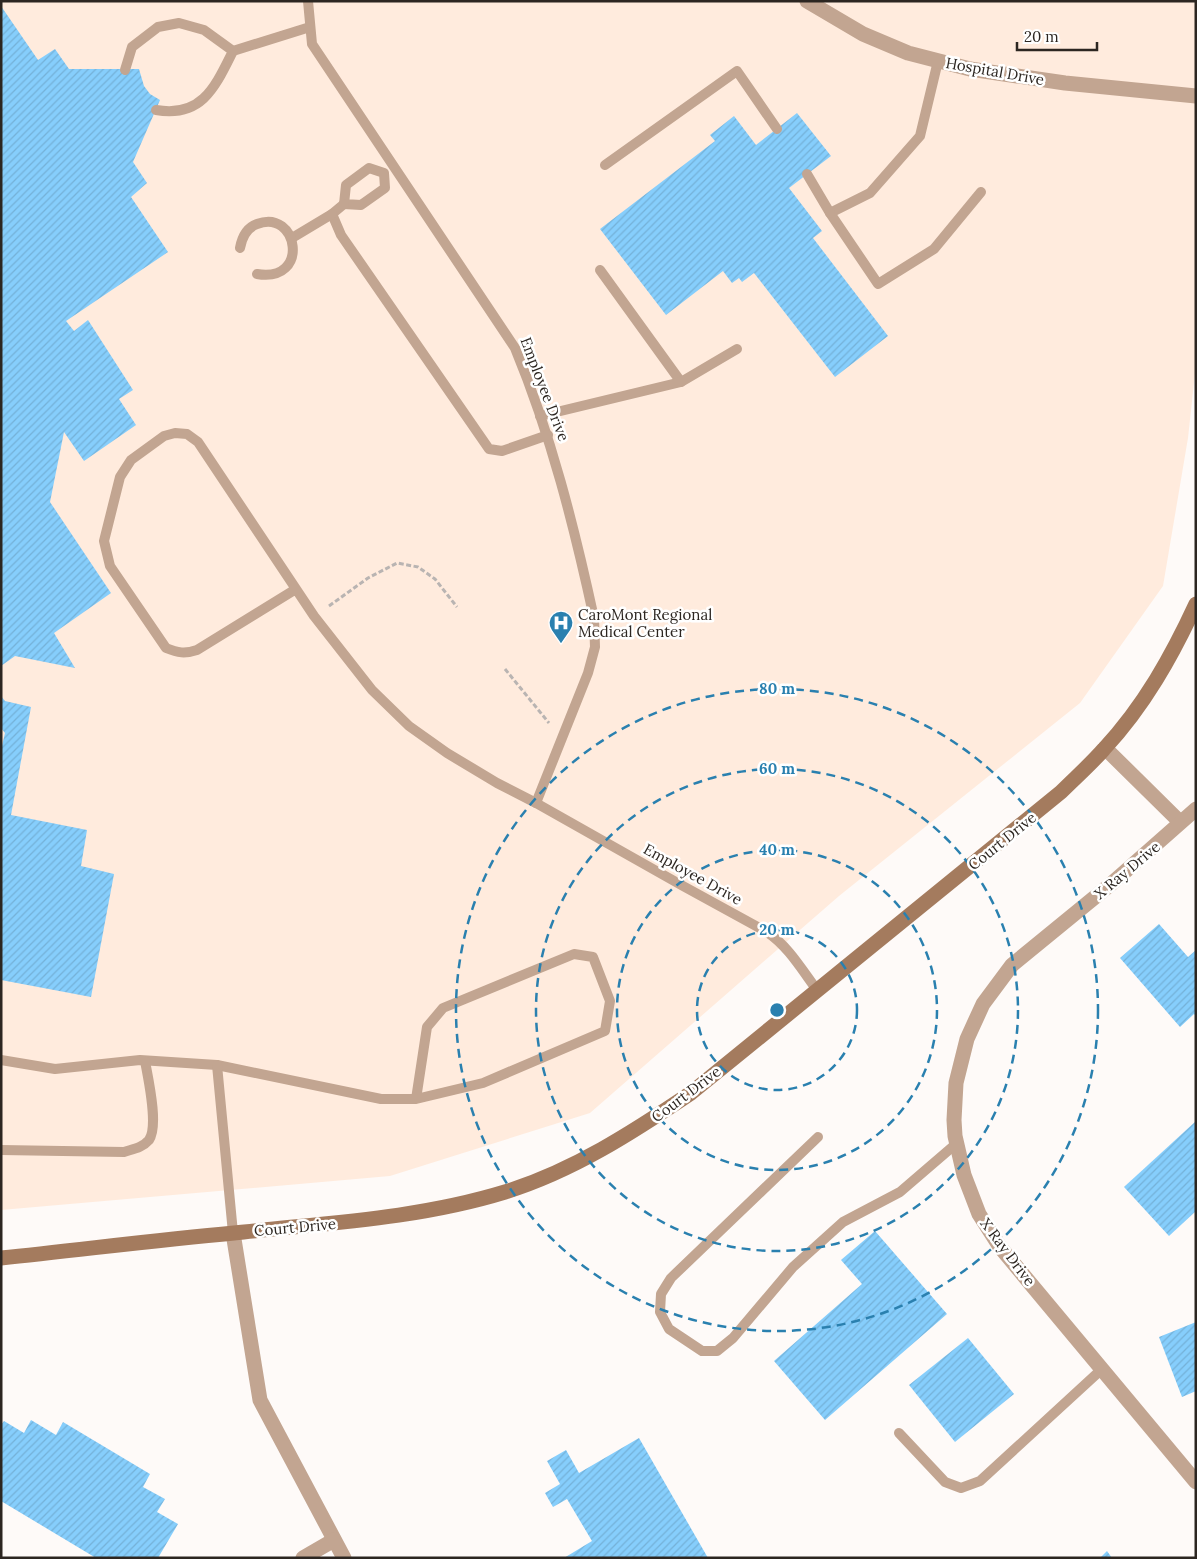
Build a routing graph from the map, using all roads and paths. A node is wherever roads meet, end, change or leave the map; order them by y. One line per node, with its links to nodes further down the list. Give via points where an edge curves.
1 (308, 1): 3 (lane, Employee Drive)
2 (807, 1): 5 (street, Hospital Drive, via 863,34 908,53)
3 (310, 27): 4 (lane); 10 (lane, Employee Drive, via 312,44)
4 (233, 51): 6 (lane, via 204,30 179,23 158,27 132,47); 8 (lane, via 204,99 189,109)
5 (938, 61): 7 (street, Hospital Drive, via 1062,83); 16 (lane, via 920,136 870,193)
6 (125, 70)
7 (1196, 96)
8 (156, 110)
9 (777, 129): 11 (lane, via 737,71)
10 (394, 165): 12 (lane); 24 (lane, Employee Drive, via 515,348)
11 (605, 165)
12 (384, 173): 15 (lane, via 385,188 361,205); 15 (lane, via 369,168 346,185)
13 (807, 174): 16 (lane)
14 (981, 192): 16 (lane, via 934,249 878,284)
15 (344, 204): 17 (lane)
16 (830, 213)
17 (332, 214): 18 (lane); 25 (lane, via 341,235 489,449 502,451)
18 (292, 238): 19 (lane, via 280,225 262,222 246,231); 21 (lane, via 293,255 284,270 268,276)
19 (240, 248)
20 (600, 270): 23 (lane)
21 (257, 274)
22 (737, 349): 23 (lane)
23 (680, 382): 24 (lane)
24 (540, 416): 25 (lane, Employee Drive)
25 (548, 435): 31 (lane, Employee Drive, via 594,618 594,647 588,673)
26 (296, 589): 26 (lane, Employee Drive, via 197,650 178,653 166,648 110,566 104,541 120,477 131,460 164,436 174,433 187,434 198,442); 29 (lane, Employee Drive)
27 (1196, 604): 32 (street, Court Drive, via 1175,649 1146,697)
28 (457, 607): 29 (path, via 435,579 418,567 397,563 368,578)
29 (314, 616): 33 (lane, Employee Drive, via 372,690 409,726 496,783)
30 (505, 669): 31 (path)
31 (562, 739): 33 (lane, Employee Drive)
32 (1105, 748): 35 (street); 36 (street, Court Drive, via 1061,792)
33 (536, 802): 36 (lane, Employee Drive, via 775,937)
34 (1196, 809): 35 (street, X Ray Drive)
35 (1180, 822): 42 (street, X Ray Drive, via 1112,884 1012,965 983,1004 967,1039 956,1083 954,1120)
36 (817, 990): 44 (street, Court Drive, via 675,1103 636,1130 557,1172 506,1192 445,1208 348,1222)
37 (1, 1060): 38 (lane, via 55,1069)
38 (145, 1061): 39 (lane); 43 (lane, via 154,1127 149,1139 139,1148 124,1152)
39 (218, 1065): 40 (lane, via 381,1100); 44 (lane)
40 (416, 1099): 40 (lane, via 483,1082 604,1031 610,1001 593,957 574,954 442,1008 427,1027)
41 (818, 1137): 42 (lane, via 672,1278 661,1294 660,1312 669,1328 702,1351 717,1351 733,1338 793,1267 844,1222 900,1192)
42 (957, 1143): 46 (street, X Ray Drive, via 964,1176 980,1214 1000,1247)
43 (1, 1150)
44 (233, 1233): 45 (street, Court Drive); 49 (street, via 260,1400)
45 (1, 1258)
46 (1102, 1369): 47 (lane, via 980,1481 961,1488 945,1482); 48 (street, X Ray Drive)
47 (899, 1433)
48 (1196, 1482)
49 (334, 1540): 50 (street); 51 (street)
50 (303, 1558)
51 (344, 1558)

